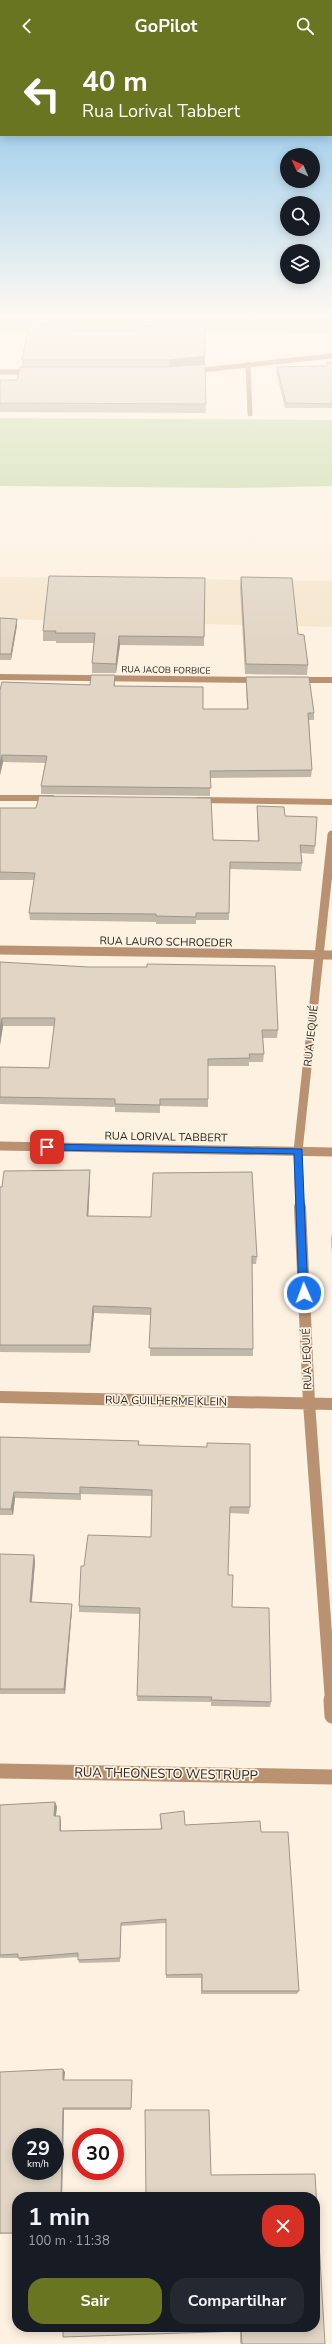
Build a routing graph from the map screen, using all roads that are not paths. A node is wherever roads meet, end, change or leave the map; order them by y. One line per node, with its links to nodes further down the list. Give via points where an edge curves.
1 (0, 677): 2 (street, RUA JACOB FORBICE)
2 (269, 680)
3 (285, 680): 4 (street)
4 (332, 680)
5 (0, 798): 6 (street)
6 (63, 798)
7 (190, 800): 8 (street)
8 (332, 802)
9 (332, 835): 11 (street, RUA JEQUIÉ)
10 (0, 950): 11 (street, RUA LAURO SCHROEDER)
11 (319, 955): 12 (street, RUA LAURO SCHROEDER); 14 (street, RUA JEQUIÉ)
12 (332, 955)
13 (0, 1146): 14 (street, RUA LORIVAL TABBERT)
14 (298, 1151): 15 (street, RUA LORIVAL TABBERT); 17 (street, RUA JEQUIÉ)
15 (332, 1152)
16 (0, 1397): 17 (street, RUA GUILHERME KLEIN)
17 (309, 1404): 18 (street, RUA GUILHERME KLEIN); 19 (street, RUA JEQUIÉ)
18 (332, 1404)
19 (332, 1716)
20 (0, 1771): 21 (street, RUA THEONESTO WESTRUPP)
21 (332, 1778)

